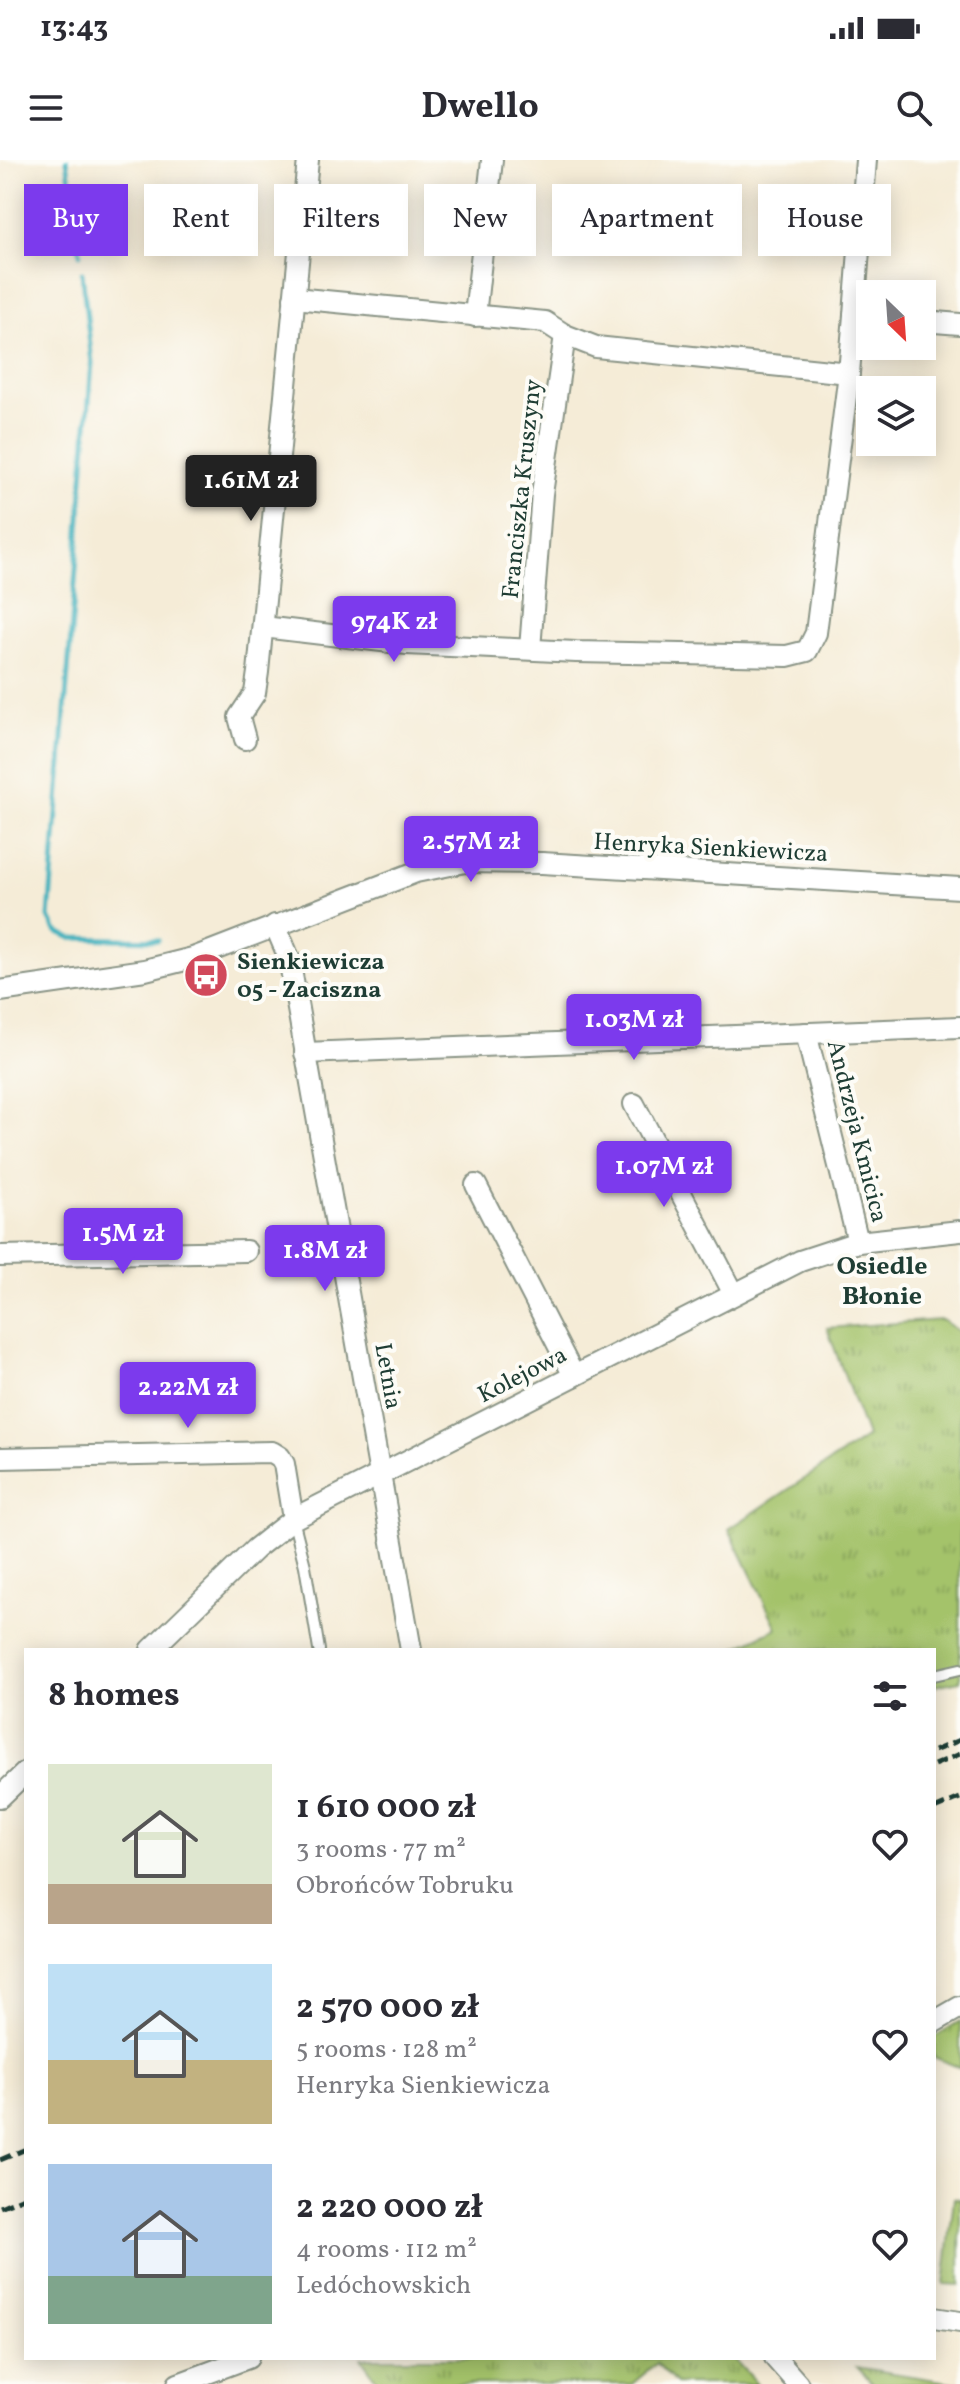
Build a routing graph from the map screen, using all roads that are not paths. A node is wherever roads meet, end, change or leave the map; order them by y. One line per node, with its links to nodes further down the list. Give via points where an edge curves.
1 (308, 160): 5 (street)
2 (492, 160): 6 (street)
3 (866, 160): 4 (street)
4 (863, 280)
5 (294, 298): 6 (street); 12 (street)
6 (475, 316): 9 (street, via 545,322)
7 (936, 322): 8 (street)
8 (960, 324)
9 (565, 335): 11 (street, via 596,347); 13 (street, Franciszka Kruszyny, via 542,494)
10 (856, 342): 11 (street)
11 (849, 373): 13 (street, via 816,633 807,651 787,656)
12 (263, 627): 13 (street, via 407,644); 14 (street, via 255,693 239,717)
13 (530, 649)
14 (245, 739)
15 (960, 888): 16 (street, Henryka Sienkiewicza, via 465,862 416,872)
16 (275, 925): 17 (street, Henryka Sienkiewicza, via 193,958 145,970); 20 (street, Letnia, via 289,958)
17 (0, 991)
18 (960, 1027): 19 (street)
19 (806, 1033): 20 (street); 24 (street, Andrzeja Kmicica)
20 (305, 1053): 30 (street, Letnia)
21 (634, 1104): 27 (street)
22 (476, 1185): 28 (street)
23 (960, 1231): 24 (street, Kolejowa)
24 (858, 1242): 27 (street, Kolejowa, via 800,1261)
25 (246, 1251): 26 (street)
26 (0, 1256)
27 (734, 1294): 28 (street, Kolejowa)
28 (574, 1376): 30 (street, Kolejowa)
29 (0, 1458): 31 (street, via 272,1452 284,1464)
30 (380, 1475): 31 (street, Kolejowa); 34 (street, Letnia)
31 (293, 1519): 32 (street, Kolejowa); 33 (lane)
32 (153, 1648)
33 (319, 1648)
34 (411, 1648)
35 (960, 1669): 36 (lane)
36 (936, 1675)
37 (24, 1774): 38 (street)
38 (0, 1797)
39 (960, 2007): 40 (street)
40 (936, 2021)
41 (936, 2318): 42 (street)
42 (960, 2322)
43 (243, 2360): 45 (street)
44 (777, 2360): 46 (street)
45 (178, 2384)
46 (798, 2384)

